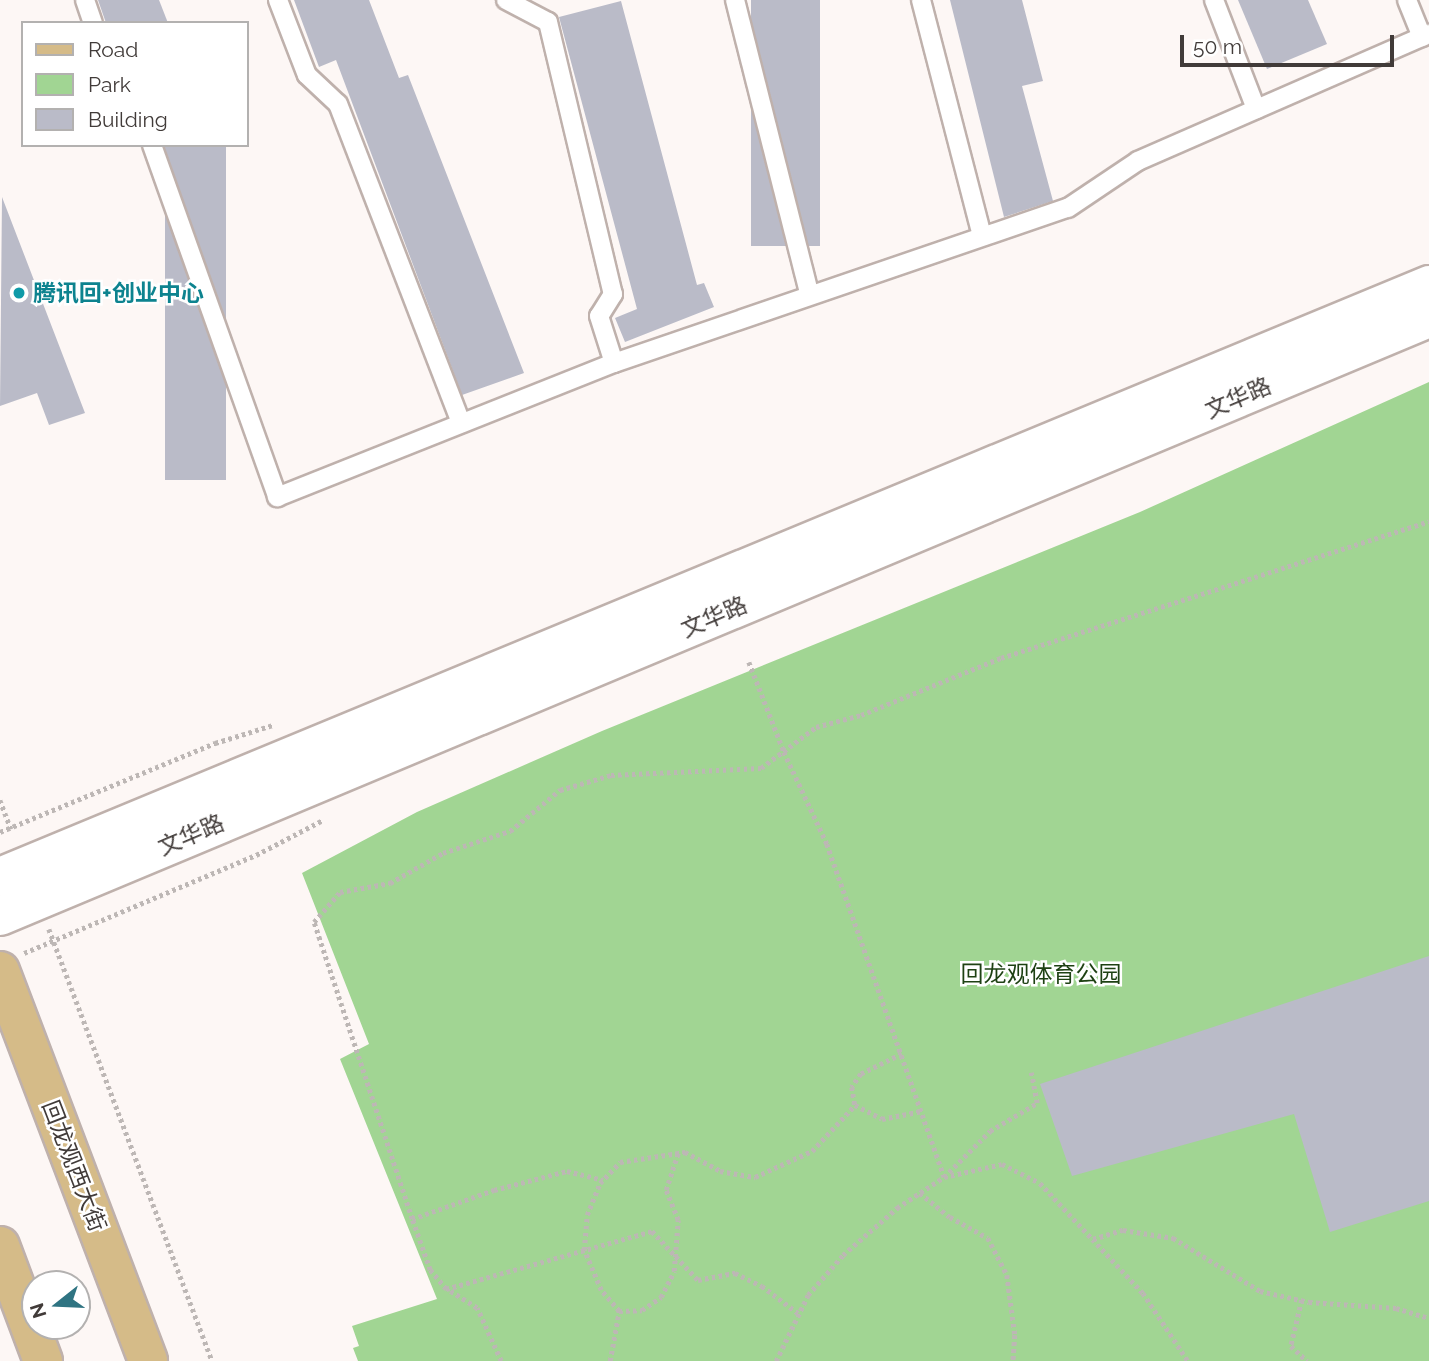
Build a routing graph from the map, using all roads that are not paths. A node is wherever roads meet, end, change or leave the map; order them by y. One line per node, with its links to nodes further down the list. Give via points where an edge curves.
1 (85, 0): 8 (lane)
2 (278, 0): 17 (lane, via 307,75 338,104)
3 (506, 0): 16 (lane, via 548,22 613,293 599,316)
4 (736, 0): 14 (lane)
5 (921, 0): 12 (lane)
6 (1214, 0): 10 (lane)
7 (1407, 0): 9 (lane)
8 (92, 21)
9 (1426, 36): 10 (lane)
10 (1256, 109): 12 (lane, via 1138,160 1068,208)
11 (153, 147): 17 (lane, via 277,497)
12 (982, 236): 14 (lane)
13 (1429, 285): 18 (street, 文华路)
14 (809, 293): 16 (lane)
15 (1429, 318): 19 (street, 文华路)
16 (614, 363): 17 (lane)
17 (461, 423)
18 (0, 877)
19 (0, 916)
20 (11, 963): 23 (main road, 回龙观西大街)
21 (0, 1246): 22 (main road)
22 (43, 1361)
23 (148, 1361)

